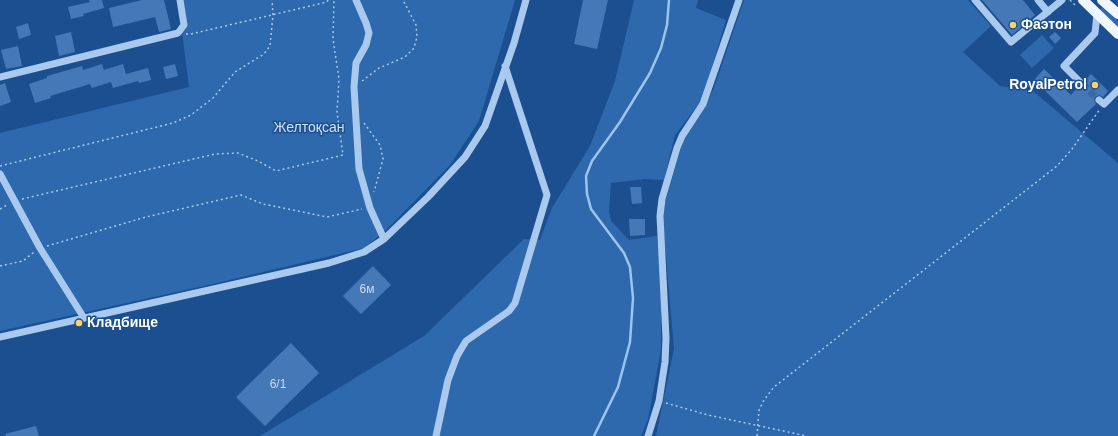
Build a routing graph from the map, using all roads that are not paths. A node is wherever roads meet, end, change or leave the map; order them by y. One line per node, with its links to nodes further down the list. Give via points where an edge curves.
1 (180, 0): 16 (street, via 184,25 178,33)
2 (356, 0): 21 (street, via 369,34 356,63 354,87 359,169 370,208)
3 (526, 0): 15 (street)
4 (739, 0): 25 (street, via 703,104 685,130 677,148 662,199 660,216 665,362 659,401)
5 (975, 0): 12 (street, via 1011,42)
6 (1038, 0): 12 (street)
7 (1062, 0): 12 (street)
8 (1083, 0): 11 (main road)
9 (1098, 0): 11 (main road, via 1094,2)
10 (1102, 0): 13 (main road)
11 (1094, 11): 14 (main road); 17 (street, via 1095,33 1064,66)
12 (1048, 12)
13 (1118, 14)
14 (1118, 34)
15 (505, 66): 21 (street, via 485,126 465,157); 24 (street, via 547,195 515,303 509,311 466,341 457,356 448,380)
16 (0, 78)
17 (1082, 84)
18 (1118, 90): 19 (street)
19 (1102, 102)
20 (0, 174): 22 (street, via 40,248)
21 (384, 239): 22 (street, via 364,252 329,263)
22 (84, 318): 23 (street)
23 (0, 336)
24 (436, 436)
25 (648, 436)

